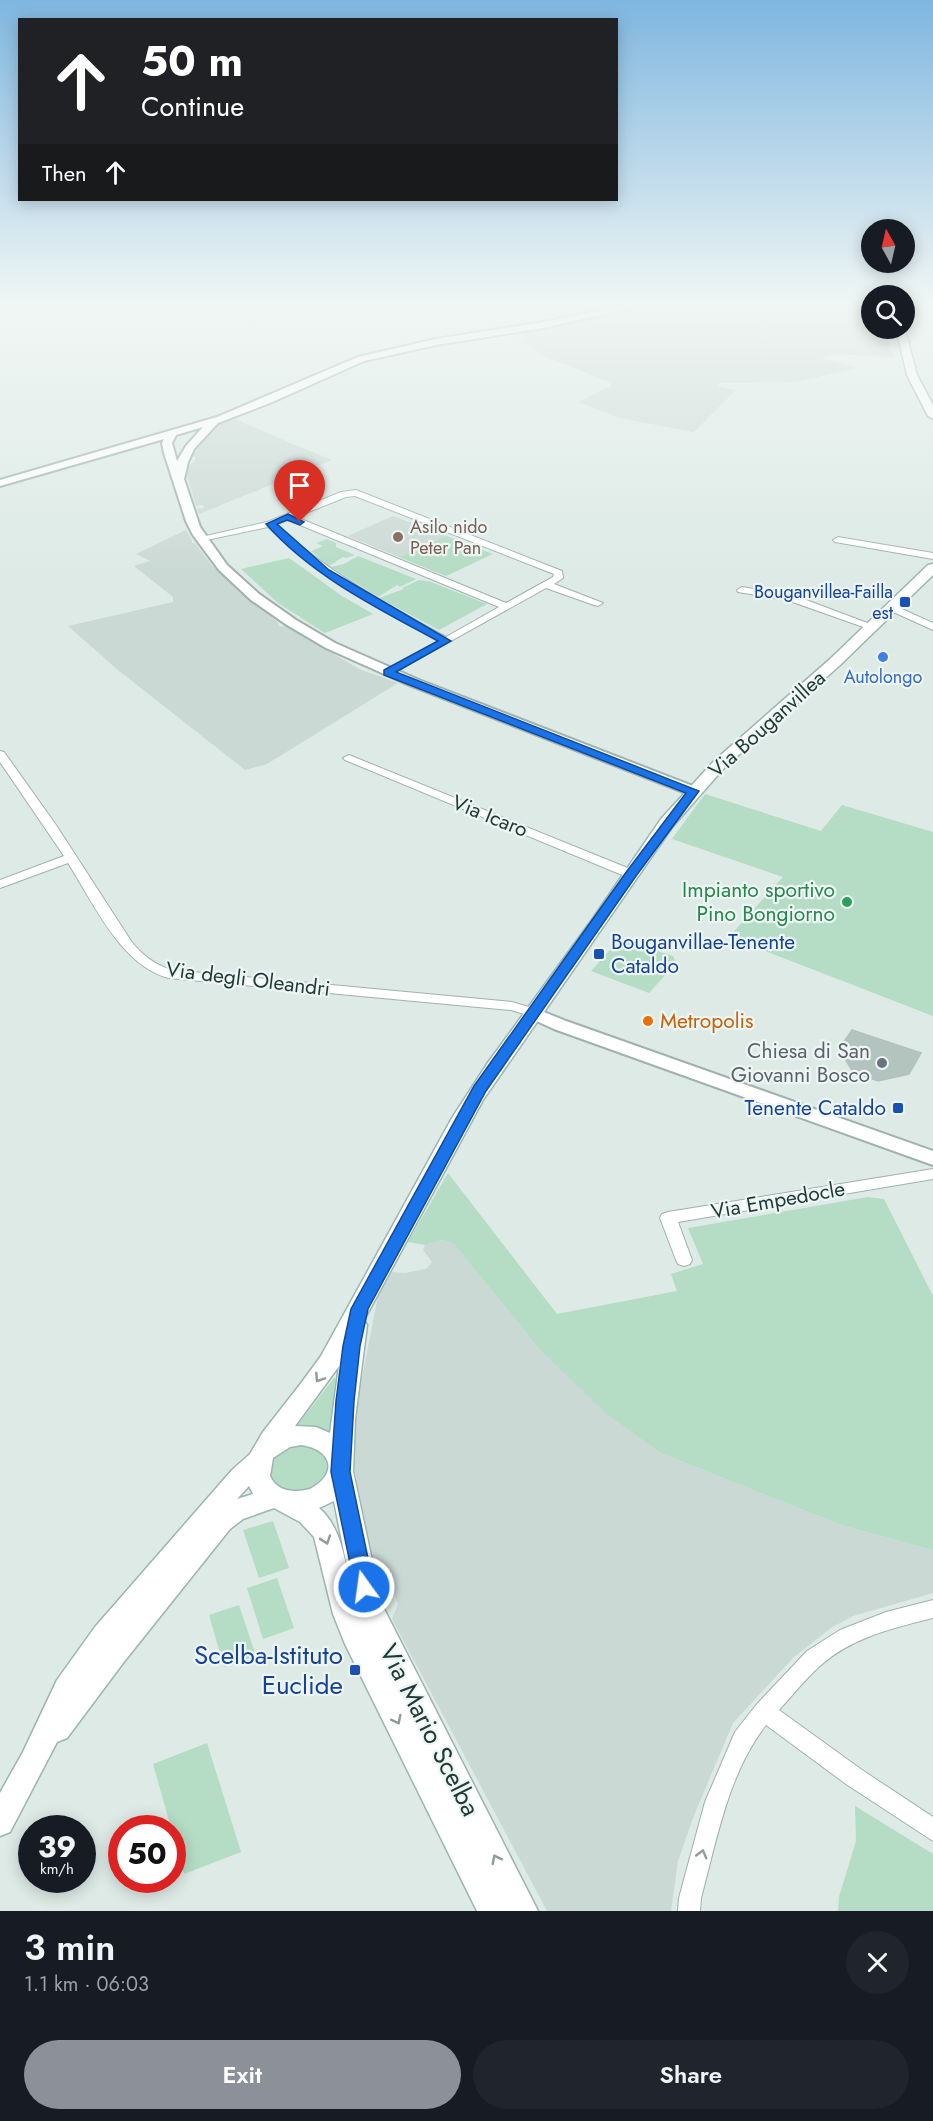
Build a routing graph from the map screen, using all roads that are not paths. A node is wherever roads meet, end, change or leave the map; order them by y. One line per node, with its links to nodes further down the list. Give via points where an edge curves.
1 (279, 395): 4 (street)
2 (922, 395): 3 (main road)
3 (933, 416)
4 (221, 419): 5 (street); 6 (street)
5 (176, 432): 6 (street, via 193,433); 7 (street); 8 (street, via 167,439)
6 (196, 439): 9 (street, via 184,454)
7 (119, 449): 8 (street, via 157,450); 10 (street)
8 (170, 459): 9 (street)
9 (179, 479): 13 (street, via 186,510)
10 (0, 483)
11 (288, 517): 12 (street); 17 (street, via 344,494 356,493 559,573); 20 (street)
12 (270, 524): 13 (street); 24 (street, via 326,572)
13 (202, 538): 25 (street, via 223,564 266,604 337,648)
14 (838, 540): 15 (street)
15 (933, 556)
16 (933, 568): 21 (main road, Via Bouganvillea)
17 (546, 585): 19 (street); 20 (street)
18 (742, 590): 22 (street, via 789,597)
19 (598, 603)
20 (508, 607): 24 (street)
21 (893, 608): 22 (main road, Via Bouganvillea); 23 (street)
22 (873, 627): 28 (main road, Via Bouganvillea, via 731,752)
23 (933, 627)
24 (446, 641): 25 (street)
25 (388, 673): 28 (street)
26 (0, 754): 29 (street, Via degli Oleandri)
27 (349, 758): 30 (street, Via Icaro)
28 (693, 791): 30 (main road, Via Bouganvillea)
29 (71, 858): 31 (street); 32 (street, Via degli Oleandri, via 136,957 164,972 512,1006)
30 (631, 874): 32 (main road, Via Bouganvillea)
31 (0, 884)
32 (534, 1013): 33 (street); 36 (main road, Via Bouganvillea, via 479,1089)
33 (933, 1158)
34 (933, 1174): 35 (street, Via Empedocle, via 668,1218)
35 (684, 1260)
36 (359, 1309): 37 (main road, Via Bouganvillea, one-way to 37, via 320,1379); 38 (main road, via 351,1346)
37 (263, 1455): 38 (main road, via 285,1437 309,1435 330,1443); 39 (main road, via 257,1470 259,1481); 42 (main road, via 105,1636 67,1689)
38 (341, 1466): 39 (main road, via 336,1484 320,1497 300,1503); 46 (main road, Via Mario Scelba, one-way to 38, via 368,1603)
39 (280, 1500): 42 (main road, via 234,1510 220,1521); 45 (main road, Via Mario Scelba, one-way to 45, via 320,1523 346,1614 359,1644)
40 (933, 1609): 41 (street, via 847,1636 814,1658)
41 (764, 1711): 44 (street); 47 (street, one-way to 41, via 716,1802 742,1739)
42 (33, 1761): 43 (main road)
43 (0, 1822)
44 (933, 1830)
45 (493, 1911)
46 (523, 1911)
47 (689, 1911)

